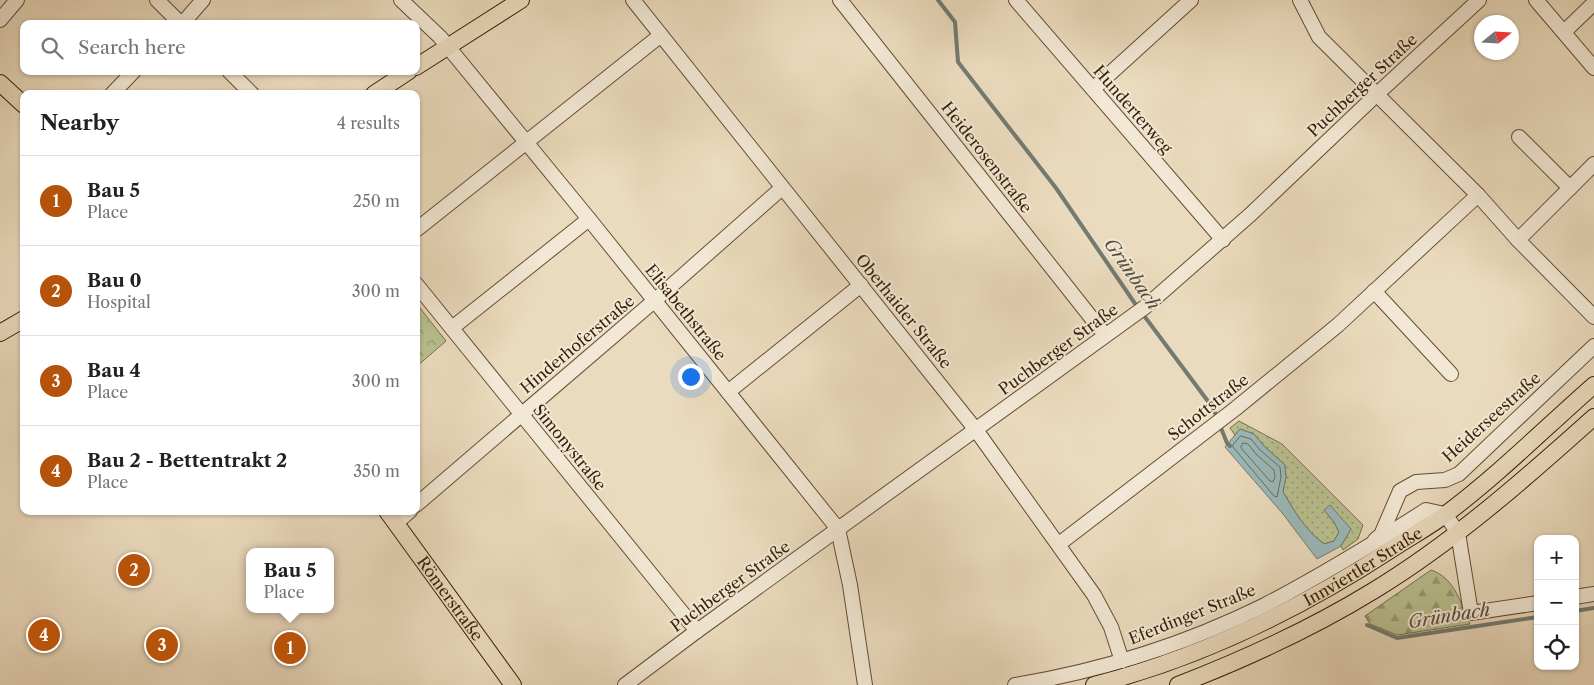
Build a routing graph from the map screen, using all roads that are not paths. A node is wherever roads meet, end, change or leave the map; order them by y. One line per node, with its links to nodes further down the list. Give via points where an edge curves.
1 (17, 0): 14 (street)
2 (157, 0): 15 (street)
3 (203, 0): 16 (street)
4 (401, 0): 19 (street, Elisabethstraße)
5 (521, 0): 19 (main road)
6 (632, 0): 18 (street, Oberhaider Straße)
7 (840, 0): 50 (street, Heiderosenstraße)
8 (1016, 0): 26 (street, Hunderterweg)
9 (1191, 0): 26 (street)
10 (1300, 0): 30 (street, via 1319,37)
11 (1479, 0): 30 (street, Puchberger Straße)
12 (1536, 0): 17 (street)
13 (1594, 4): 17 (street)
14 (0, 20)
15 (177, 20)
16 (185, 20)
17 (1564, 32): 21 (street)
18 (661, 36): 33 (street); 35 (street, Oberhaider Straße)
19 (448, 47): 20 (main road); 33 (street, Elisabethstraße)
20 (420, 64)
21 (1594, 68)
22 (130, 75): 27 (street)
23 (234, 75): 28 (street)
24 (403, 75): 29 (main road)
25 (0, 83): 31 (main road)
26 (1093, 89): 40 (street, Hunderterweg)
27 (116, 90)
28 (248, 90)
29 (380, 90)
30 (1376, 95): 37 (street); 40 (street, Puchberger Straße)
31 (20, 101)
32 (1520, 137): 36 (street)
33 (526, 142): 38 (street, Elisabethstraße); 39 (street)
34 (1594, 164): 36 (street)
35 (782, 188): 42 (street, Oberhaider Straße); 45 (street, Hinderhoferstraße)
36 (1570, 188): 41 (street)
37 (1478, 195): 41 (street); 44 (street, Schottstraße)
38 (589, 219): 45 (street, Elisabethstraße); 48 (street)
39 (420, 227)
40 (1223, 240): 50 (street, Puchberger Straße, via 1141,310)
41 (1518, 240): 46 (street)
42 (861, 285): 54 (street); 57 (street, Oberhaider Straße)
43 (420, 289): 48 (street, Simonystraße)
44 (1374, 291): 52 (street); 63 (street, Schottstraße, via 1338,325 1224,417)
45 (654, 301): 54 (street, Elisabethstraße); 55 (street, Hinderhoferstraße)
46 (1594, 317)
47 (20, 321): 49 (main road)
48 (452, 328): 55 (street, Simonystraße)
49 (0, 333)
50 (1105, 335): 57 (street, Puchberger Straße)
51 (1594, 346): 64 (street, Heiderseestraße, via 1459,474 1445,480 1416,482 1400,491 1380,535)
52 (1451, 374)
53 (1594, 385): 59 (main road, Innviertler Straße)
54 (728, 392): 61 (street, Elisabethstraße)
55 (521, 414): 58 (street, Hinderhoferstraße); 68 (street, Simonystraße)
56 (1594, 417): 62 (main road, Innviertler Straße)
57 (976, 430): 61 (street, Puchberger Straße); 63 (street, Oberhaider Straße)
58 (420, 502)
59 (1445, 514): 62 (street); 64 (street, via 1426,510); 74 (main road, Innviertler Straße, via 1357,572 1289,610 1224,641)
60 (391, 517): 70 (main road, Römerstraße)
61 (838, 529): 68 (street, Puchberger Straße); 72 (street, Elisabethstraße)
62 (1458, 533): 67 (street, via 1471,613); 75 (main road, Innviertler Straße, via 1374,590 1315,624)
63 (1059, 544): 69 (street, Oberhaider Straße, via 1094,595 1111,627)
64 (1369, 546): 69 (street, Eferdinger Straße, via 1261,606 1204,632)
65 (1594, 594): 66 (street)
66 (1579, 596)
67 (1534, 604)
68 (697, 631): 71 (street, Puchberger Straße)
69 (1122, 661): 73 (street, Eferdinger Straße)
70 (513, 685)
71 (624, 685)
72 (865, 685)
73 (1015, 685)
74 (1094, 685)
75 (1178, 685)

